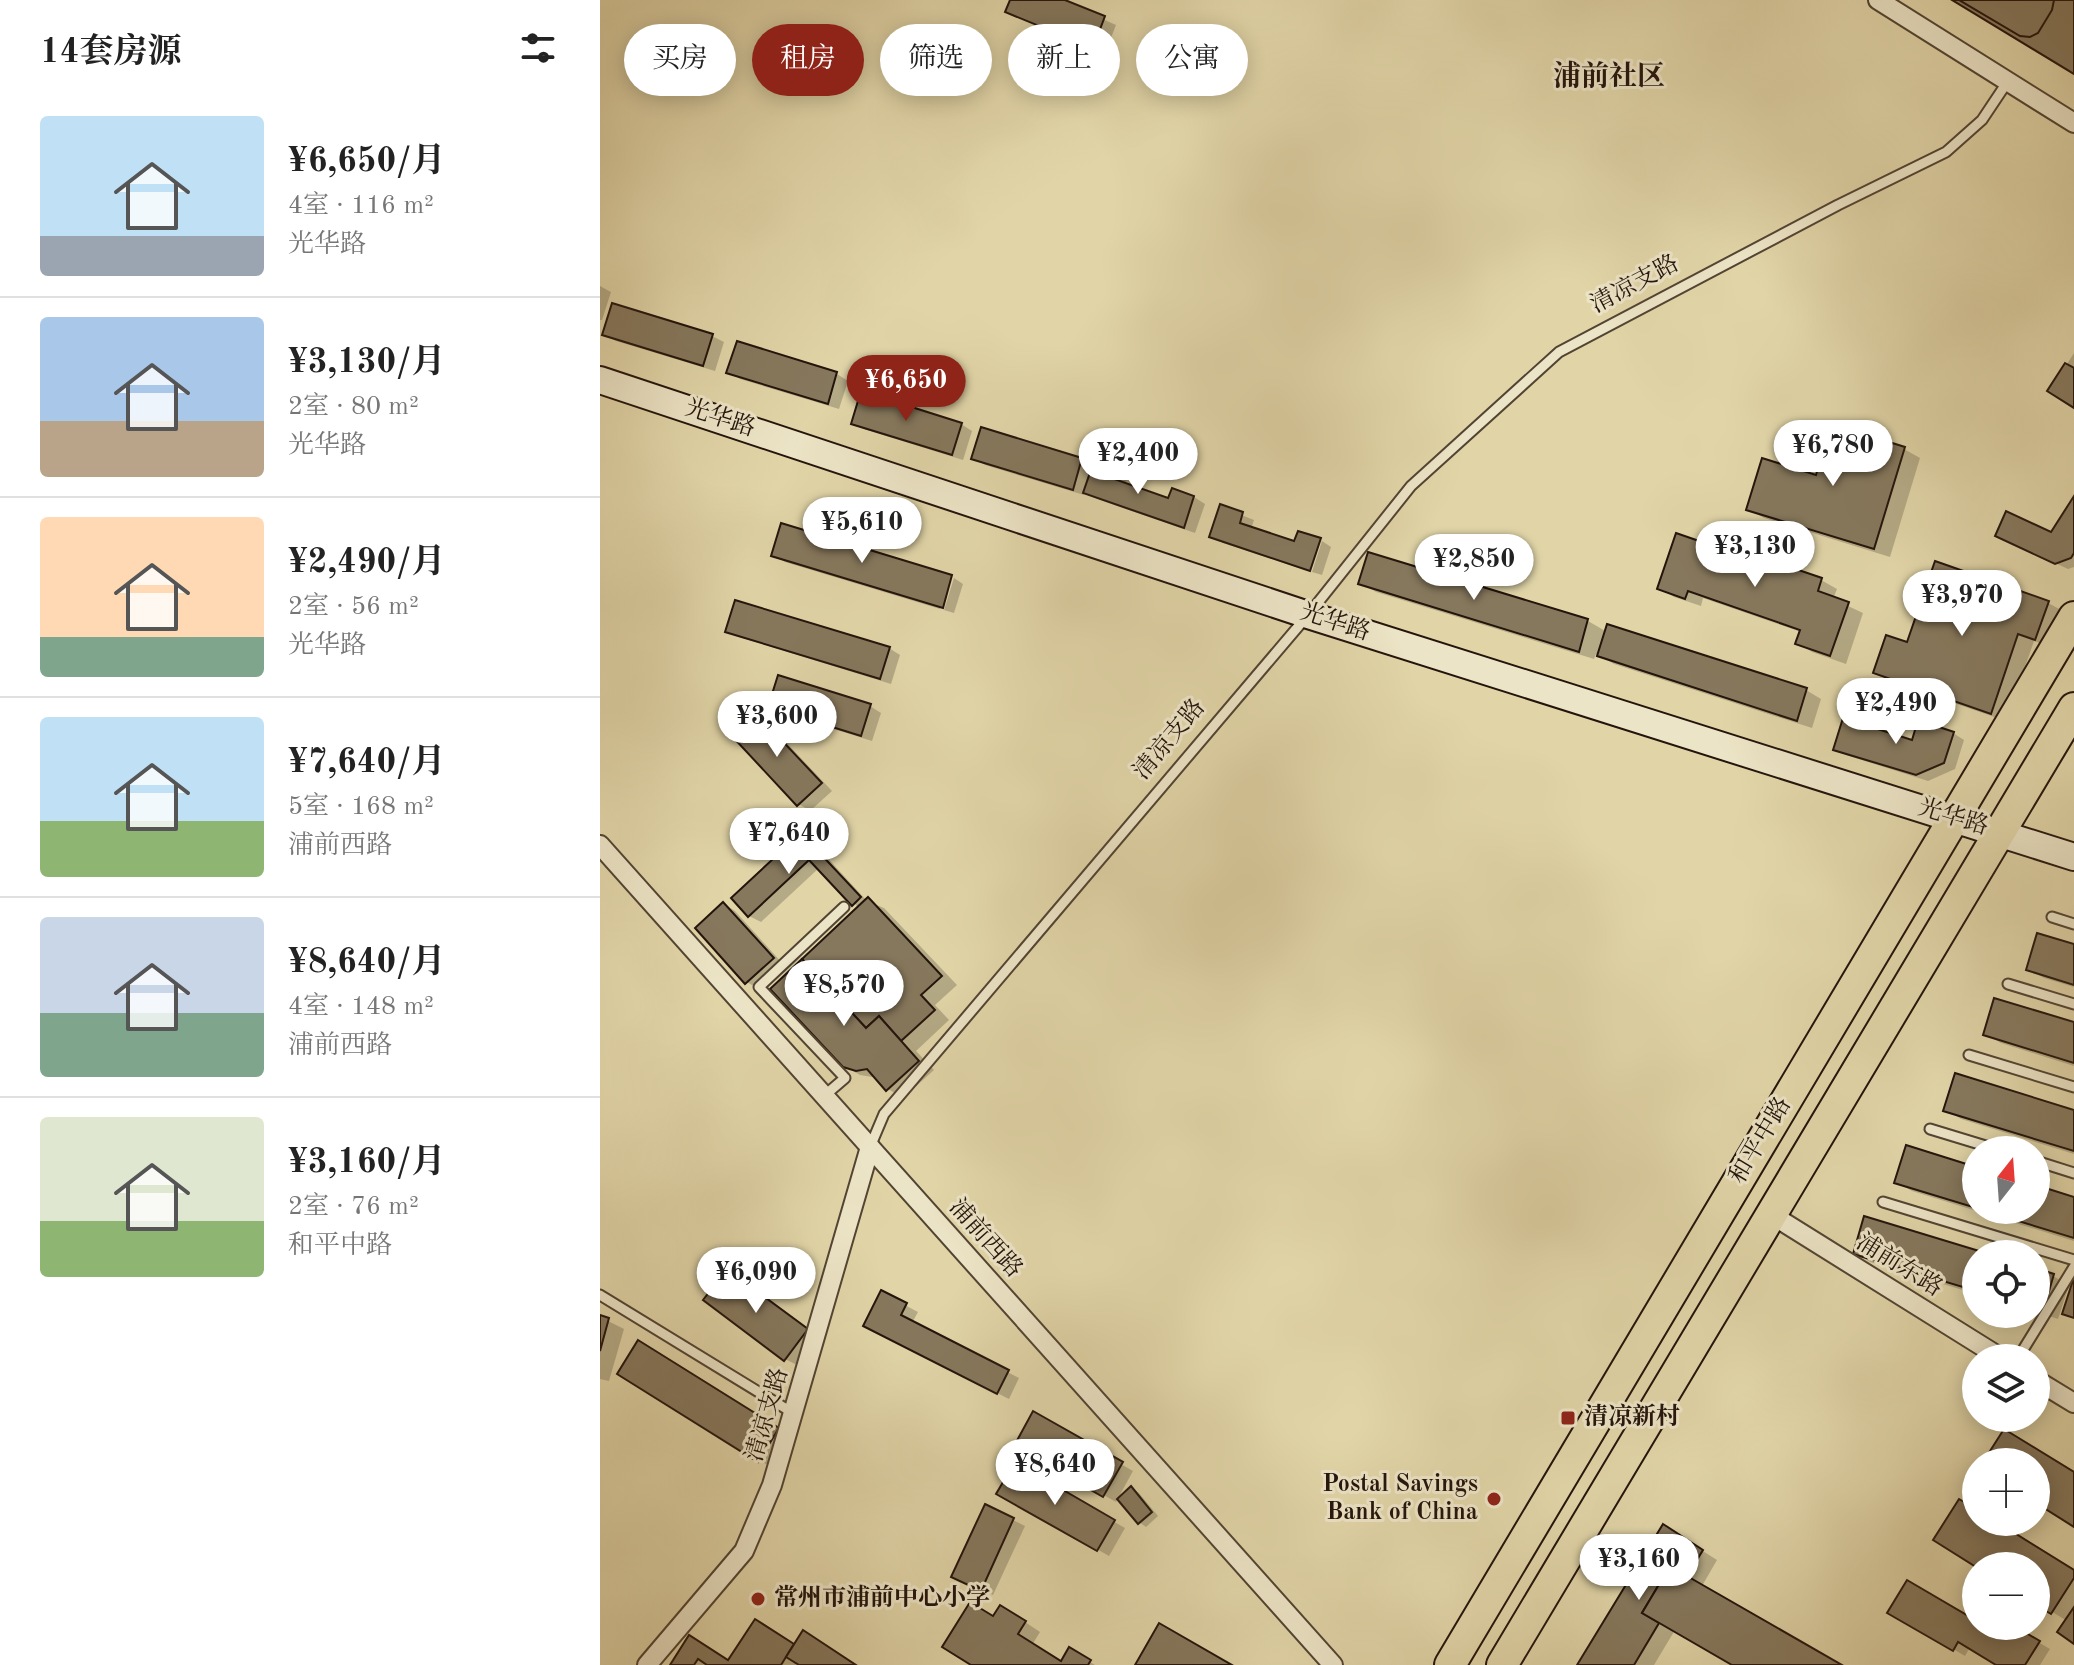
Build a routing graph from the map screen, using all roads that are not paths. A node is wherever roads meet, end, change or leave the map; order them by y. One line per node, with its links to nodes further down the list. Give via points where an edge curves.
1 (1878, 0): 2 (street)
2 (2008, 81): 3 (street); 5 (lane, 清凉支路, via 1982,120 1946,152 1559,352 1411,486)
3 (2074, 123)
4 (600, 380): 5 (main road, 光华路)
5 (1308, 615): 8 (main road, 光华路); 22 (lane, 清凉支路, via 884,1114)
6 (2074, 617): 8 (main road, 和平中路)
7 (2074, 708): 9 (main road, 和平中路)
8 (1954, 818): 9 (main road, 光华路); 37 (main road, 和平中路)
9 (1999, 832): 11 (main road, 光华路); 26 (main road, 和平中路)
10 (600, 845): 19 (street, 浦前西路)
11 (2074, 857)
12 (844, 907): 19 (lane, via 759,987 845,1078)
13 (2052, 917): 14 (lane)
14 (2074, 924)
15 (2008, 984): 16 (lane)
16 (2074, 1004)
17 (1969, 1055): 18 (lane)
18 (2074, 1087)
19 (824, 1096): 22 (street, 浦前西路)
20 (1930, 1129): 21 (lane)
21 (1962, 1139)
22 (870, 1147): 34 (street, 清凉支路); 36 (street, 浦前西路)
23 (2050, 1165): 24 (lane)
24 (2074, 1173)
25 (1883, 1202): 27 (lane)
26 (1772, 1215): 30 (street, 浦前东路); 38 (main road, 和平中路)
27 (2074, 1260)
28 (2074, 1267): 31 (lane)
29 (600, 1295): 34 (lane)
30 (1979, 1344)
31 (2027, 1344)
32 (2050, 1388): 33 (street)
33 (2074, 1403)
34 (793, 1413): 35 (street, 清凉支路, via 772,1485 744,1551)
35 (647, 1665)
36 (1333, 1665)
37 (1450, 1665)
38 (1502, 1665)

